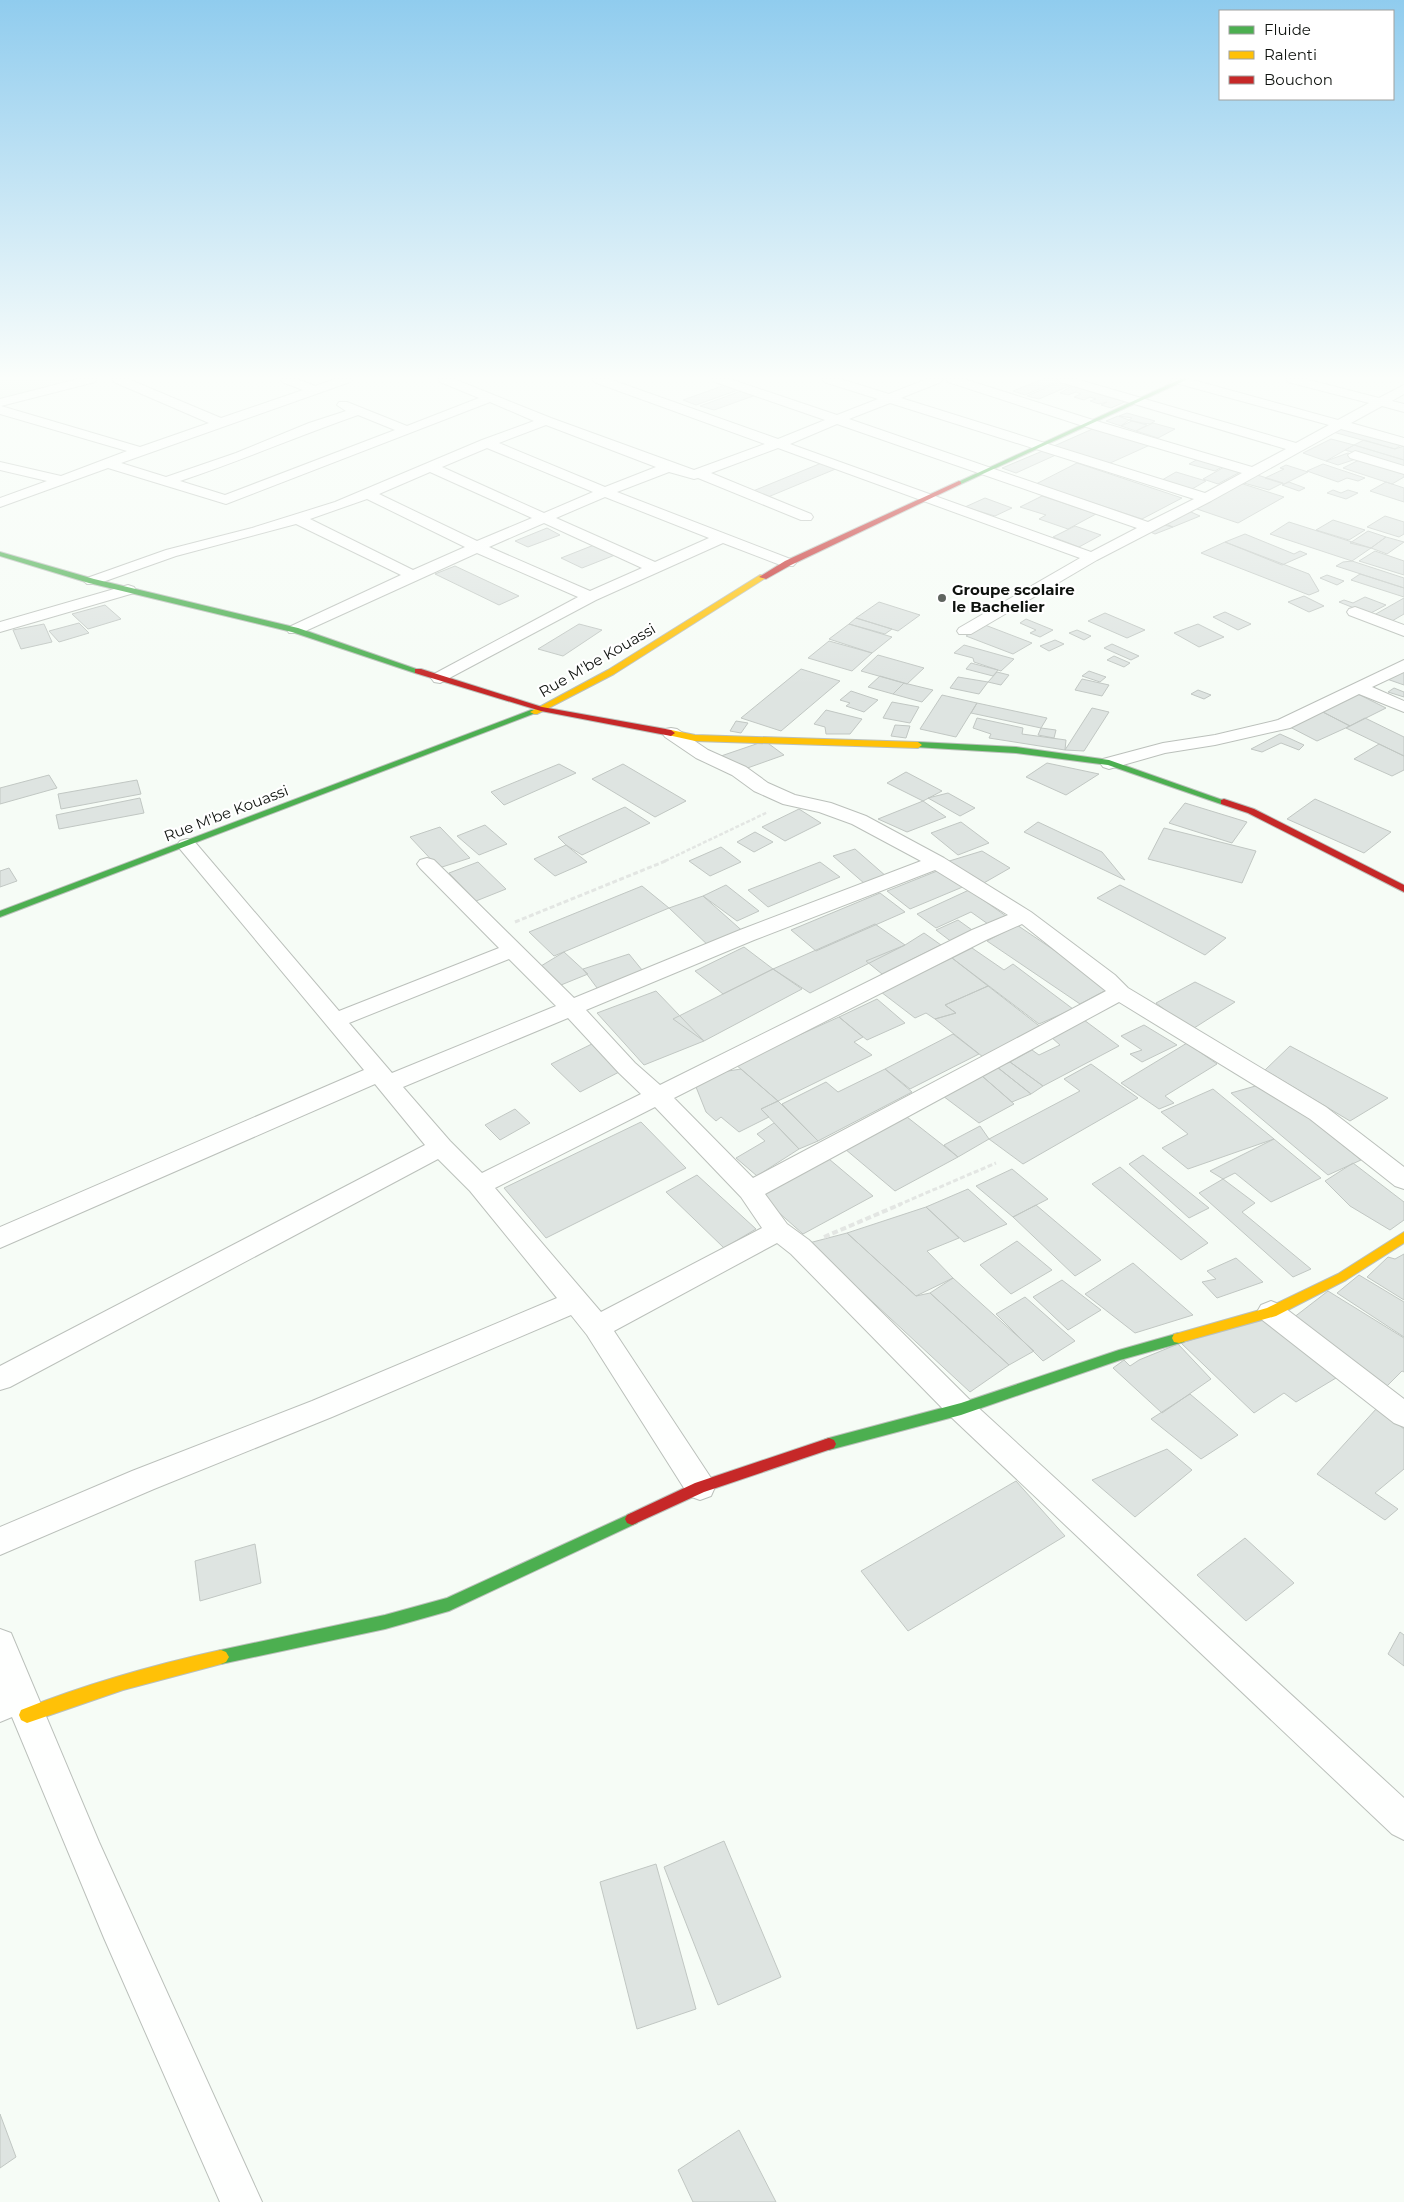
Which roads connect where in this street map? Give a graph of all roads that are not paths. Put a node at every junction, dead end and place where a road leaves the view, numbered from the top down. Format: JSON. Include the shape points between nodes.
{"nodes":[{"id":1,"x":57,"y":482,"type":"edge"},
{"id":2,"x":169,"y":482,"type":"edge"},
{"id":3,"x":273,"y":482,"type":"edge"},
{"id":4,"x":396,"y":482,"type":"edge"},
{"id":5,"x":463,"y":482,"type":"edge"},
{"id":6,"x":580,"y":482,"type":"edge"},
{"id":7,"x":630,"y":482,"type":"edge"},
{"id":8,"x":719,"y":482,"type":"edge"},
{"id":9,"x":885,"y":482,"type":"edge"},
{"id":10,"x":963,"y":482,"type":"edge"},
{"id":11,"x":1017,"y":482,"type":"edge"},
{"id":12,"x":1153,"y":482,"type":"edge"},
{"id":13,"x":1236,"y":482,"type":"edge"},
{"id":14,"x":604,"y":492,"type":"junction"},
{"id":15,"x":367,"y":494,"type":"junction"},
{"id":16,"x":929,"y":498,"type":"junction"},
{"id":17,"x":1206,"y":498,"type":"junction"},
{"id":18,"x":0,"y":503,"type":"edge"},
{"id":19,"x":806,"y":517,"type":"dead end"},
{"id":20,"x":545,"y":518,"type":"junction"},
{"id":21,"x":298,"y":519,"type":"junction"},
{"id":22,"x":1148,"y":527,"type":"junction"},
{"id":23,"x":722,"y":538,"type":"junction"},
{"id":24,"x":477,"y":547,"type":"junction"},
{"id":25,"x":0,"y":554,"type":"edge"},
{"id":26,"x":1092,"y":556,"type":"junction"},
{"id":27,"x":788,"y":563,"type":"junction"},
{"id":28,"x":655,"y":568,"type":"junction"},
{"id":29,"x":412,"y":575,"type":"junction"},
{"id":30,"x":92,"y":581,"type":"junction"},
{"id":31,"x":128,"y":590,"type":"junction"},
{"id":32,"x":590,"y":597,"type":"junction"},
{"id":33,"x":1355,"y":612,"type":"dead end"},
{"id":34,"x":0,"y":627,"type":"edge"},
{"id":35,"x":295,"y":630,"type":"junction"},
{"id":36,"x":965,"y":631,"type":"dead end"},
{"id":37,"x":1404,"y":631,"type":"edge"},
{"id":38,"x":1404,"y":664,"type":"edge"},
{"id":39,"x":440,"y":678,"type":"junction"},
{"id":40,"x":1358,"y":688,"type":"junction"},
{"id":41,"x":1404,"y":707,"type":"edge"},
{"id":42,"x":541,"y":709,"type":"junction"},
{"id":43,"x":671,"y":733,"type":"junction"},
{"id":44,"x":1109,"y":763,"type":"junction"},
{"id":45,"x":186,"y":845,"type":"junction"},
{"id":46,"x":936,"y":862,"type":"junction"},
{"id":47,"x":427,"y":864,"type":"dead end"},
{"id":48,"x":1404,"y":889,"type":"edge"},
{"id":49,"x":0,"y":914,"type":"edge"},
{"id":50,"x":1024,"y":916,"type":"junction"},
{"id":51,"x":512,"y":950,"type":"junction"},
{"id":52,"x":1120,"y":993,"type":"junction"},
{"id":53,"x":571,"y":1008,"type":"junction"},
{"id":54,"x":334,"y":1021,"type":"junction"},
{"id":55,"x":383,"y":1078,"type":"junction"},
{"id":56,"x":657,"y":1095,"type":"junction"},
{"id":57,"x":441,"y":1147,"type":"junction"},
{"id":58,"x":1404,"y":1180,"type":"edge"},
{"id":59,"x":479,"y":1185,"type":"junction"},
{"id":60,"x":750,"y":1191,"type":"junction"},
{"id":61,"x":1404,"y":1236,"type":"edge"},
{"id":62,"x":0,"y":1238,"type":"edge"},
{"id":63,"x":789,"y":1239,"type":"junction"},
{"id":64,"x":577,"y":1301,"type":"junction"},
{"id":65,"x":1271,"y":1312,"type":"junction"},
{"id":66,"x":598,"y":1327,"type":"junction"},
{"id":67,"x":0,"y":1379,"type":"edge"},
{"id":68,"x":962,"y":1409,"type":"junction"},
{"id":69,"x":1404,"y":1416,"type":"edge"},
{"id":70,"x":700,"y":1487,"type":"junction"},
{"id":71,"x":0,"y":1541,"type":"edge"},
{"id":72,"x":0,"y":1644,"type":"edge"},
{"id":73,"x":16,"y":1705,"type":"edge"},
{"id":74,"x":1404,"y":1822,"type":"edge"},
{"id":75,"x":241,"y":2202,"type":"edge"}],
"edges":[{"from":1,"to":18,"type":"street"},
{"from":2,"to":3,"type":"street","via":[[226,500]]},
{"from":4,"to":15,"type":"street"},
{"from":5,"to":20,"type":"street"},
{"from":6,"to":14,"type":"street"},
{"from":7,"to":14,"type":"street"},
{"from":8,"to":19,"type":"street"},
{"from":9,"to":16,"type":"street"},
{"from":10,"to":16,"type":"street","name":"Rue M'be Kouassi"},
{"from":11,"to":22,"type":"street"},
{"from":12,"to":17,"type":"street"},
{"from":13,"to":17,"type":"street"},
{"from":14,"to":20,"type":"street"},
{"from":14,"to":23,"type":"street"},
{"from":15,"to":21,"type":"street"},
{"from":15,"to":24,"type":"street"},
{"from":16,"to":26,"type":"street"},
{"from":16,"to":27,"type":"street","name":"Rue M'be Kouassi"},
{"from":17,"to":22,"type":"street"},
{"from":20,"to":24,"type":"street"},
{"from":20,"to":28,"type":"street"},
{"from":21,"to":29,"type":"street"},
{"from":21,"to":30,"type":"street","via":[[171,553]]},
{"from":22,"to":26,"type":"street"},
{"from":23,"to":27,"type":"street"},
{"from":23,"to":28,"type":"street"},
{"from":24,"to":29,"type":"street"},
{"from":24,"to":32,"type":"street"},
{"from":25,"to":30,"type":"street"},
{"from":26,"to":36,"type":"street"},
{"from":27,"to":42,"type":"street","name":"Rue M'be Kouassi","via":[[610,672]]},
{"from":28,"to":32,"type":"street"},
{"from":29,"to":35,"type":"street"},
{"from":30,"to":31,"type":"street"},
{"from":31,"to":34,"type":"street"},
{"from":31,"to":35,"type":"street"},
{"from":32,"to":39,"type":"street"},
{"from":33,"to":37,"type":"street"},
{"from":35,"to":39,"type":"street"},
{"from":38,"to":40,"type":"street"},
{"from":39,"to":42,"type":"street"},
{"from":40,"to":41,"type":"street"},
{"from":40,"to":44,"type":"street","via":[[1284,724],[1163,748]]},
{"from":42,"to":43,"type":"street"},
{"from":42,"to":45,"type":"street","name":"Rue M'be Kouassi"},
{"from":43,"to":44,"type":"street","via":[[694,738],[943,744]]},
{"from":43,"to":46,"type":"street","via":[[702,754],[739,771],[761,788],[860,820]]},
{"from":44,"to":48,"type":"street","via":[[1251,811]]},
{"from":45,"to":49,"type":"street","name":"Rue M'be Kouassi"},
{"from":45,"to":54,"type":"street"},
{"from":46,"to":50,"type":"street"},
{"from":46,"to":53,"type":"street"},
{"from":47,"to":51,"type":"street"},
{"from":50,"to":52,"type":"street"},
{"from":50,"to":56,"type":"street","via":[[979,935]]},
{"from":51,"to":53,"type":"street"},
{"from":51,"to":54,"type":"street"},
{"from":52,"to":58,"type":"street","via":[[1318,1113]]},
{"from":52,"to":60,"type":"street"},
{"from":53,"to":55,"type":"street"},
{"from":53,"to":56,"type":"street"},
{"from":54,"to":55,"type":"street"},
{"from":55,"to":57,"type":"street"},
{"from":55,"to":62,"type":"street"},
{"from":56,"to":59,"type":"street"},
{"from":56,"to":60,"type":"street"},
{"from":57,"to":59,"type":"street"},
{"from":57,"to":67,"type":"street"},
{"from":59,"to":64,"type":"street"},
{"from":60,"to":63,"type":"street"},
{"from":61,"to":65,"type":"street","via":[[1342,1277]]},
{"from":63,"to":66,"type":"street"},
{"from":63,"to":68,"type":"street"},
{"from":64,"to":66,"type":"street"},
{"from":64,"to":71,"type":"street"},
{"from":65,"to":68,"type":"street","via":[[1119,1355]]},
{"from":65,"to":69,"type":"street"},
{"from":66,"to":70,"type":"street"},
{"from":68,"to":70,"type":"street","via":[[845,1438]]},
{"from":68,"to":74,"type":"street"},
{"from":70,"to":73,"type":"street","via":[[449,1604],[385,1622],[166,1668],[87,1692]]},
{"from":72,"to":73,"type":"street"},
{"from":73,"to":75,"type":"street"}]}
